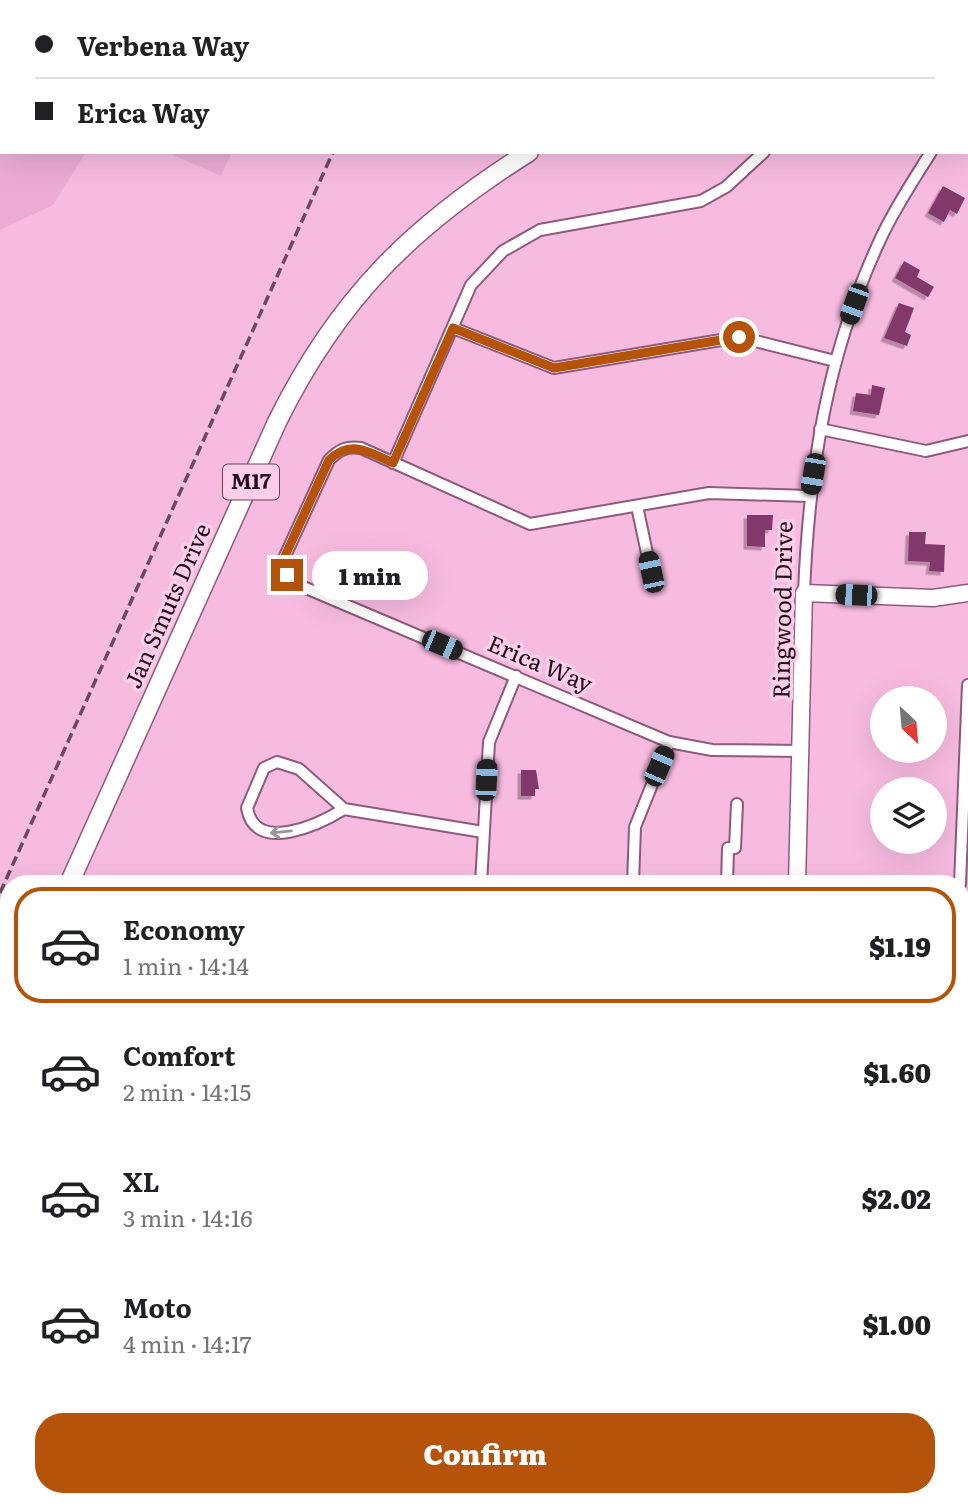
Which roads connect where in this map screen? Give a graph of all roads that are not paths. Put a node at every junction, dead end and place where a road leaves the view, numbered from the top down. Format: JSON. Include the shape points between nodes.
{"nodes":[{"id":1,"x":526,"y":154,"type":"edge"},
{"id":2,"x":762,"y":154,"type":"edge"},
{"id":3,"x":930,"y":154,"type":"edge"},
{"id":4,"x":453,"y":328,"type":"junction"},
{"id":5,"x":835,"y":361,"type":"junction"},
{"id":6,"x":820,"y":429,"type":"junction"},
{"id":7,"x":968,"y":441,"type":"edge"},
{"id":8,"x":393,"y":463,"type":"junction"},
{"id":9,"x":809,"y":496,"type":"junction"},
{"id":10,"x":637,"y":506,"type":"junction"},
{"id":11,"x":651,"y":572,"type":"dead end"},
{"id":12,"x":804,"y":593,"type":"junction"},
{"id":13,"x":968,"y":593,"type":"edge"},
{"id":14,"x":516,"y":676,"type":"junction"},
{"id":15,"x":968,"y":685,"type":"edge"},
{"id":16,"x":669,"y":742,"type":"junction"},
{"id":17,"x":802,"y":751,"type":"junction"},
{"id":18,"x":737,"y":804,"type":"dead end"},
{"id":19,"x":344,"y":809,"type":"junction"},
{"id":20,"x":483,"y":832,"type":"junction"},
{"id":21,"x":73,"y":875,"type":"edge"},
{"id":22,"x":481,"y":875,"type":"edge"},
{"id":23,"x":633,"y":875,"type":"edge"},
{"id":24,"x":727,"y":875,"type":"edge"},
{"id":25,"x":797,"y":875,"type":"edge"},
{"id":26,"x":960,"y":875,"type":"edge"}],
"edges":[{"from":1,"to":21,"type":"main road","name":"Jan Smuts Drive","number":"M17","via":[[411,238],[353,300],[311,359],[278,422]]},
{"from":2,"to":4,"type":"street","via":[[726,187],[701,201],[540,230],[520,239],[485,267],[471,285]]},
{"from":3,"to":5,"type":"street","name":"Ringwood Drive","via":[[880,239]]},
{"from":4,"to":5,"type":"street","via":[[554,368],[739,337]]},
{"from":4,"to":8,"type":"street"},
{"from":5,"to":6,"type":"street","name":"Ringwood Drive"},
{"from":6,"to":7,"type":"street","via":[[926,450]]},
{"from":6,"to":9,"type":"street","name":"Ringwood Drive"},
{"from":8,"to":10,"type":"street","via":[[530,524]]},
{"from":8,"to":14,"type":"street","name":"Erica Way","via":[[361,448],[339,450],[329,460],[285,556],[287,575],[294,583]]},
{"from":9,"to":10,"type":"street","via":[[719,492]]},
{"from":9,"to":12,"type":"street","name":"Ringwood Drive"},
{"from":10,"to":11,"type":"street"},
{"from":12,"to":13,"type":"street","via":[[933,598]]},
{"from":12,"to":17,"type":"street","name":"Ringwood Drive"},
{"from":14,"to":16,"type":"street","name":"Erica Way"},
{"from":14,"to":20,"type":"street","via":[[489,742]]},
{"from":15,"to":26,"type":"street"},
{"from":16,"to":17,"type":"street","name":"Erica Way","via":[[712,750]]},
{"from":16,"to":23,"type":"street","via":[[635,827]]},
{"from":17,"to":25,"type":"street","name":"Ringwood Drive"},
{"from":18,"to":24,"type":"street","via":[[735,848],[728,848]]},
{"from":19,"to":19,"type":"street","one_way":true,"via":[[310,827],[270,833],[253,824],[247,808],[264,768],[277,762],[299,769]]},
{"from":19,"to":20,"type":"street"},
{"from":20,"to":22,"type":"street"}]}
